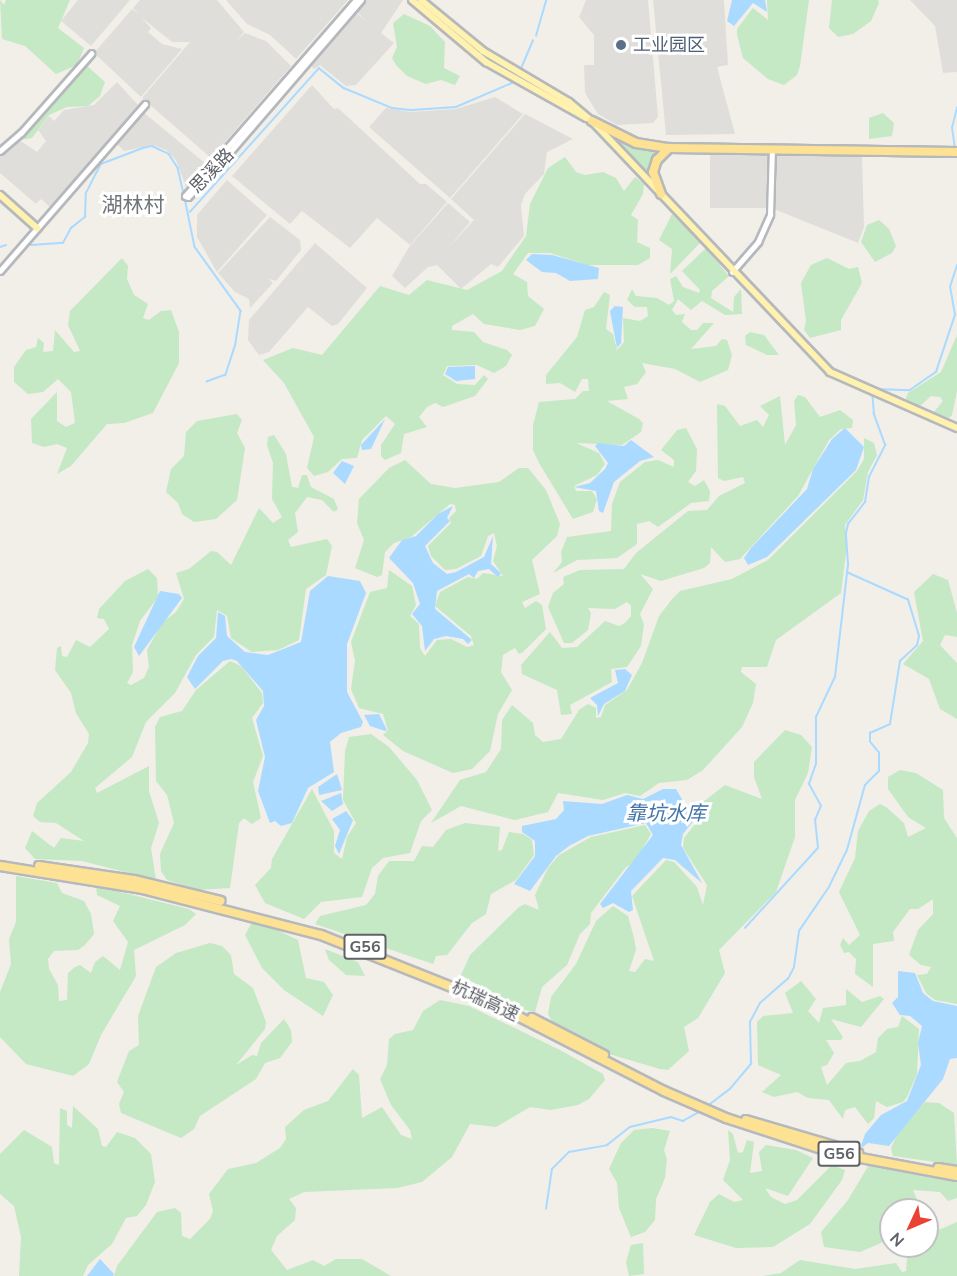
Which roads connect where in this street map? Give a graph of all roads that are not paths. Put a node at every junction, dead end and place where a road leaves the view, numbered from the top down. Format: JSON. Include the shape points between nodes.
{"nodes":[{"id":1,"x":356,"y":0,"type":"edge"},
{"id":2,"x":361,"y":0,"type":"edge"},
{"id":3,"x":412,"y":0,"type":"edge"},
{"id":4,"x":421,"y":0,"type":"edge"},
{"id":5,"x":91,"y":54,"type":"dead end"},
{"id":6,"x":517,"y":77,"type":"junction"},
{"id":7,"x":145,"y":104,"type":"dead end"},
{"id":8,"x":592,"y":121,"type":"junction"},
{"id":9,"x":957,"y":147,"type":"edge"},
{"id":10,"x":669,"y":148,"type":"junction"},
{"id":11,"x":772,"y":148,"type":"junction"},
{"id":12,"x":0,"y":151,"type":"edge"},
{"id":13,"x":957,"y":152,"type":"edge"},
{"id":14,"x":661,"y":194,"type":"junction"},
{"id":15,"x":0,"y":195,"type":"edge"},
{"id":16,"x":36,"y":228,"type":"junction"},
{"id":17,"x":0,"y":271,"type":"edge"},
{"id":18,"x":732,"y":272,"type":"junction"},
{"id":19,"x":957,"y":428,"type":"edge"},
{"id":20,"x":0,"y":861,"type":"edge"},
{"id":21,"x":0,"y":866,"type":"edge"},
{"id":22,"x":705,"y":1107,"type":"junction"},
{"id":23,"x":727,"y":1116,"type":"junction"},
{"id":24,"x":957,"y":1171,"type":"edge"},
{"id":25,"x":957,"y":1176,"type":"edge"}],
"edges":[{"from":1,"to":2,"type":"street","name":"思溪路","via":[[185,196],[218,166]]},
{"from":3,"to":6,"type":"main road","via":[[464,45]]},
{"from":4,"to":6,"type":"main road"},
{"from":5,"to":12,"type":"street"},
{"from":6,"to":8,"type":"main road","via":[[568,102]]},
{"from":7,"to":16,"type":"street"},
{"from":8,"to":9,"type":"highway","via":[[631,137],[669,144]]},
{"from":8,"to":10,"type":"highway","via":[[636,143]]},
{"from":8,"to":14,"type":"main road"},
{"from":10,"to":11,"type":"highway"},
{"from":10,"to":14,"type":"highway","via":[[657,160],[653,172]]},
{"from":11,"to":13,"type":"highway"},
{"from":11,"to":18,"type":"street","via":[[770,215],[758,242]]},
{"from":14,"to":18,"type":"main road"},
{"from":15,"to":16,"type":"main road"},
{"from":16,"to":17,"type":"street"},
{"from":18,"to":19,"type":"main road","via":[[836,376]]},
{"from":20,"to":22,"type":"highway","name":"杭瑞高速","number":"G56","via":[[134,880],[327,933],[449,979]]},
{"from":21,"to":22,"type":"highway","name":"杭瑞高速","number":"G56","via":[[152,891],[321,935],[494,1004]]},
{"from":22,"to":23,"type":"highway","name":"杭瑞高速","number":"G56"},
{"from":23,"to":24,"type":"highway","name":"杭瑞高速","number":"G56","via":[[861,1154]]},
{"from":23,"to":25,"type":"highway","name":"杭瑞高速","number":"G56","via":[[834,1153]]}]}
